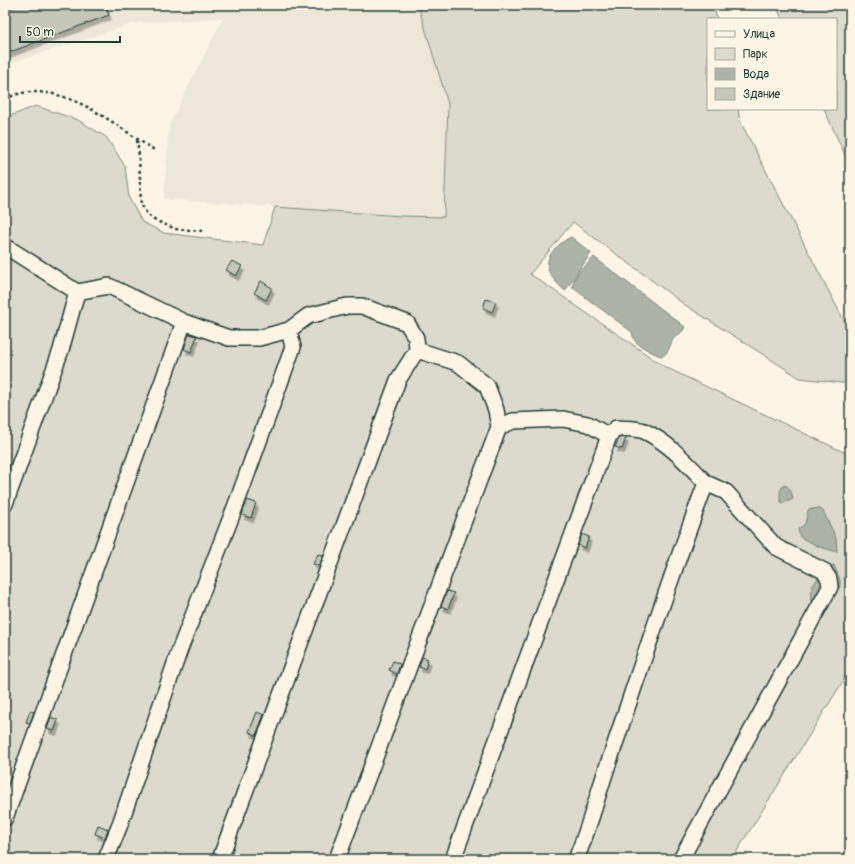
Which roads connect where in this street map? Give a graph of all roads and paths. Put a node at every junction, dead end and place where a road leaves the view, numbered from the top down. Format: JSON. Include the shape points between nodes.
{"nodes":[{"id":1,"x":5,"y":100,"type":"edge"},
{"id":2,"x":137,"y":140,"type":"junction"},
{"id":3,"x":156,"y":151,"type":"dead end"},
{"id":4,"x":205,"y":231,"type":"dead end"},
{"id":5,"x":5,"y":246,"type":"edge"},
{"id":6,"x":77,"y":292,"type":"junction"},
{"id":7,"x":184,"y":322,"type":"junction"},
{"id":8,"x":289,"y":330,"type":"junction"},
{"id":9,"x":417,"y":350,"type":"junction"},
{"id":10,"x":499,"y":427,"type":"junction"},
{"id":11,"x":609,"y":436,"type":"junction"},
{"id":12,"x":706,"y":483,"type":"junction"},
{"id":13,"x":5,"y":504,"type":"edge"},
{"id":14,"x":5,"y":818,"type":"edge"},
{"id":15,"x":106,"y":859,"type":"edge"},
{"id":16,"x":220,"y":859,"type":"edge"},
{"id":17,"x":337,"y":859,"type":"edge"},
{"id":18,"x":453,"y":859,"type":"edge"},
{"id":19,"x":576,"y":859,"type":"edge"},
{"id":20,"x":681,"y":859,"type":"edge"}],
"edges":[{"from":1,"to":2,"type":"path","via":[[22,93],[45,92],[68,98],[87,106]]},
{"from":2,"to":3,"type":"path"},
{"from":2,"to":4,"type":"path","via":[[141,204],[147,214],[154,220],[176,229]]},
{"from":5,"to":6,"type":"lane"},
{"from":6,"to":7,"type":"lane","via":[[109,286]]},
{"from":6,"to":13,"type":"lane","via":[[62,350]]},
{"from":7,"to":8,"type":"lane","via":[[229,338],[259,338]]},
{"from":7,"to":14,"type":"lane"},
{"from":8,"to":9,"type":"lane","via":[[308,316],[347,306],[362,306],[407,323],[416,338]]},
{"from":8,"to":15,"type":"lane","via":[[293,347],[180,649]]},
{"from":9,"to":10,"type":"lane","via":[[458,364],[487,386]]},
{"from":9,"to":16,"type":"lane","via":[[398,380]]},
{"from":10,"to":11,"type":"lane","via":[[513,421],[563,419],[588,424]]},
{"from":10,"to":17,"type":"lane"},
{"from":11,"to":12,"type":"lane","via":[[616,428],[643,431],[665,443]]},
{"from":11,"to":18,"type":"lane"},
{"from":12,"to":19,"type":"lane","via":[[683,542],[587,834]]},
{"from":12,"to":20,"type":"lane","via":[[726,492],[776,547],[824,571],[830,579],[830,588]]}]}
